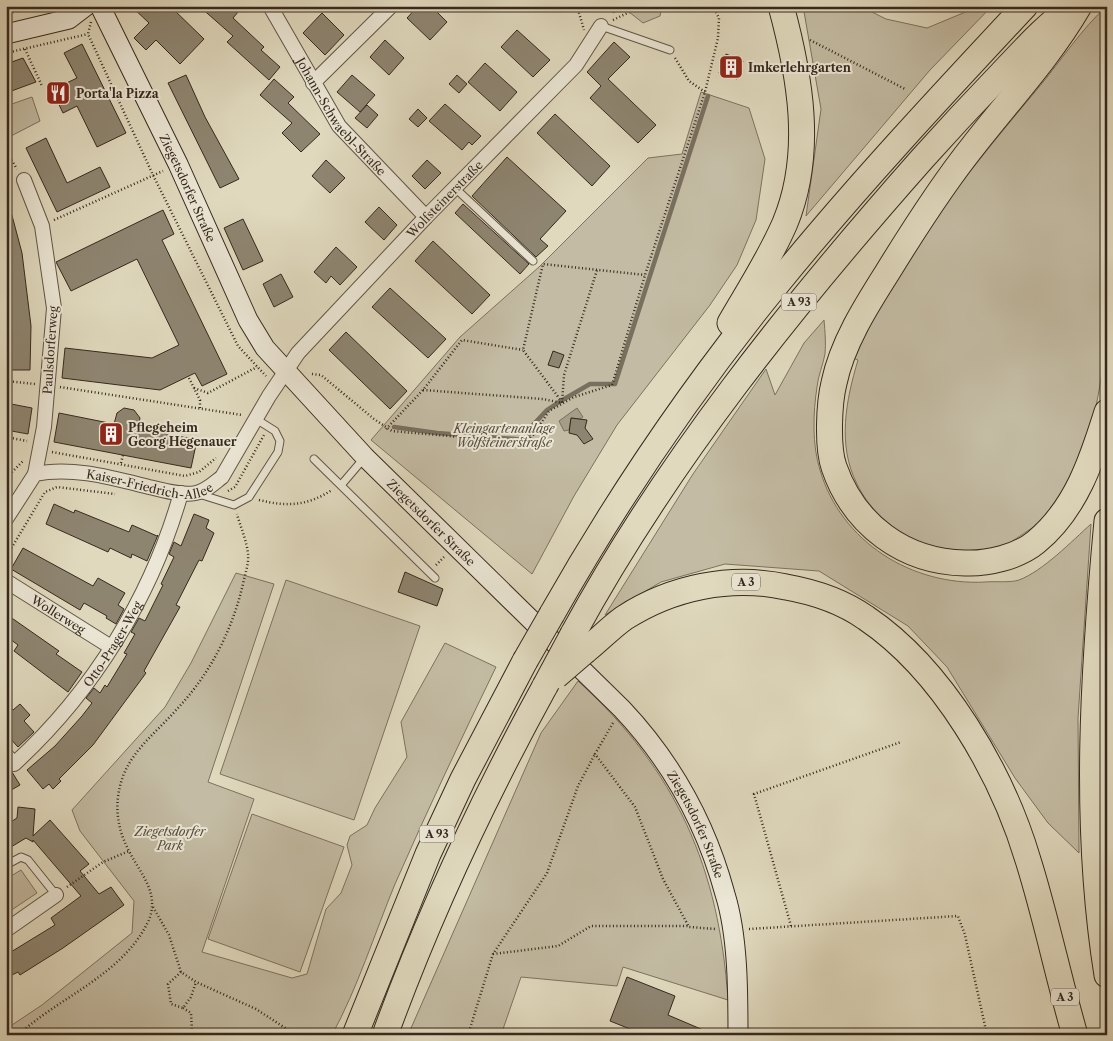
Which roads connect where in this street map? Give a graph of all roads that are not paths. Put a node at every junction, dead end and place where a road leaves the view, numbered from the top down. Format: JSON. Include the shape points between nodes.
{"nodes":[{"id":1,"x":86,"y":6,"type":"edge"},
{"id":2,"x":100,"y":6,"type":"edge"},
{"id":3,"x":270,"y":6,"type":"edge"},
{"id":4,"x":391,"y":6,"type":"edge"},
{"id":5,"x":781,"y":6,"type":"edge"},
{"id":6,"x":1026,"y":6,"type":"edge"},
{"id":7,"x":1072,"y":6,"type":"edge"},
{"id":8,"x":1079,"y":6,"type":"edge"},
{"id":9,"x":601,"y":26,"type":"joint"},
{"id":10,"x":12,"y":33,"type":"edge"},
{"id":11,"x":670,"y":50,"type":"road end"},
{"id":12,"x":313,"y":83,"type":"junction"},
{"id":13,"x":24,"y":180,"type":"road end"},
{"id":14,"x":455,"y":188,"type":"junction"},
{"id":15,"x":426,"y":217,"type":"junction"},
{"id":16,"x":533,"y":261,"type":"dead end"},
{"id":17,"x":286,"y":372,"type":"junction"},
{"id":18,"x":708,"y":376,"type":"junction"},
{"id":19,"x":1107,"y":412,"type":"edge"},
{"id":20,"x":256,"y":419,"type":"junction"},
{"id":21,"x":365,"y":457,"type":"junction"},
{"id":22,"x":314,"y":459,"type":"dead end"},
{"id":23,"x":35,"y":474,"type":"junction"},
{"id":24,"x":342,"y":484,"type":"junction"},
{"id":25,"x":181,"y":493,"type":"junction"},
{"id":26,"x":196,"y":493,"type":"junction"},
{"id":27,"x":8,"y":512,"type":"edge"},
{"id":28,"x":1107,"y":521,"type":"edge"},
{"id":29,"x":435,"y":578,"type":"dead end"},
{"id":30,"x":6,"y":581,"type":"edge"},
{"id":31,"x":579,"y":643,"type":"junction"},
{"id":32,"x":111,"y":647,"type":"junction"},
{"id":33,"x":545,"y":686,"type":"joint"},
{"id":34,"x":9,"y":763,"type":"edge"},
{"id":35,"x":6,"y":865,"type":"edge"},
{"id":36,"x":56,"y":895,"type":"joint"},
{"id":37,"x":6,"y":929,"type":"edge"},
{"id":38,"x":1107,"y":975,"type":"edge"},
{"id":39,"x":356,"y":1028,"type":"edge"},
{"id":40,"x":385,"y":1035,"type":"edge"},
{"id":41,"x":738,"y":1035,"type":"edge"},
{"id":42,"x":1075,"y":1035,"type":"edge"}],
"edges":[{"from":1,"to":10,"type":"street","via":[[69,19]]},
{"from":2,"to":17,"type":"street","name":"Ziegetsdorfer Straße","via":[[178,164],[248,320],[265,348]]},
{"from":3,"to":12,"type":"street","name":"Johann-Schwaebl-Straße"},
{"from":4,"to":12,"type":"street"},
{"from":5,"to":18,"type":"highway","number":"A 93","via":[[791,44],[801,110],[800,165],[786,221],[723,336]]},
{"from":6,"to":18,"type":"highway","number":"A 93","via":[[853,193],[776,285]]},
{"from":7,"to":31,"type":"highway","number":"A 93","via":[[1048,23],[953,124],[806,293],[737,382],[631,535]]},
{"from":8,"to":19,"type":"highway","via":[[1061,37],[968,153],[918,223],[872,296],[834,383],[830,427],[833,465],[846,494],[872,528],[899,548],[922,558],[978,564],[1013,555],[1034,544],[1053,526],[1084,478]]},
{"from":9,"to":11,"type":"lane"},
{"from":9,"to":14,"type":"street","name":"Wolfsteinerstraße","via":[[576,65]]},
{"from":12,"to":15,"type":"street","name":"Johann-Schwaebl-Straße","via":[[339,126]]},
{"from":13,"to":23,"type":"street","name":"Paulsdorferweg","via":[[42,226],[54,308],[41,448]]},
{"from":14,"to":15,"type":"street","name":"Wolfsteinerstraße"},
{"from":14,"to":16,"type":"lane"},
{"from":15,"to":17,"type":"street","name":"Wolfsteinerstraße","via":[[304,347]]},
{"from":17,"to":20,"type":"street","name":"Kaiser-Friedrich-Allee"},
{"from":17,"to":21,"type":"street","name":"Ziegetsdorfer Straße"},
{"from":18,"to":39,"type":"highway","number":"A 93","bridge":true,"via":[[617,505],[525,661],[428,854]]},
{"from":20,"to":26,"type":"street","name":"Kaiser-Friedrich-Allee","via":[[222,477]]},
{"from":20,"to":26,"type":"lane","via":[[275,431],[280,441],[278,452],[249,497],[234,505]]},
{"from":21,"to":24,"type":"lane"},
{"from":21,"to":41,"type":"street","name":"Ziegetsdorfer Straße","via":[[622,709],[660,754],[694,811],[726,895],[732,931]]},
{"from":22,"to":24,"type":"lane"},
{"from":23,"to":25,"type":"street","name":"Kaiser-Friedrich-Allee","via":[[54,470]]},
{"from":23,"to":27,"type":"street"},
{"from":24,"to":29,"type":"lane"},
{"from":25,"to":26,"type":"street","name":"Kaiser-Friedrich-Allee"},
{"from":25,"to":32,"type":"street","name":"Otto-Prager-Weg","via":[[165,545]]},
{"from":28,"to":38,"type":"highway","via":[[1096,646],[1093,788],[1098,895]]},
{"from":30,"to":32,"type":"street","name":"Wollerweg"},
{"from":31,"to":33,"type":"highway","number":"A 3","bridge":true},
{"from":31,"to":42,"type":"highway","number":"A 3","via":[[668,596],[702,586],[738,582],[809,591],[866,617],[884,631],[908,652],[945,697],[991,769],[1028,858]]},
{"from":32,"to":34,"type":"street","name":"Otto-Prager-Weg","via":[[46,735]]},
{"from":33,"to":40,"type":"highway","number":"A 93","via":[[455,861]]},
{"from":35,"to":36,"type":"lane","via":[[21,857],[28,860]]},
{"from":36,"to":37,"type":"street"}]}
